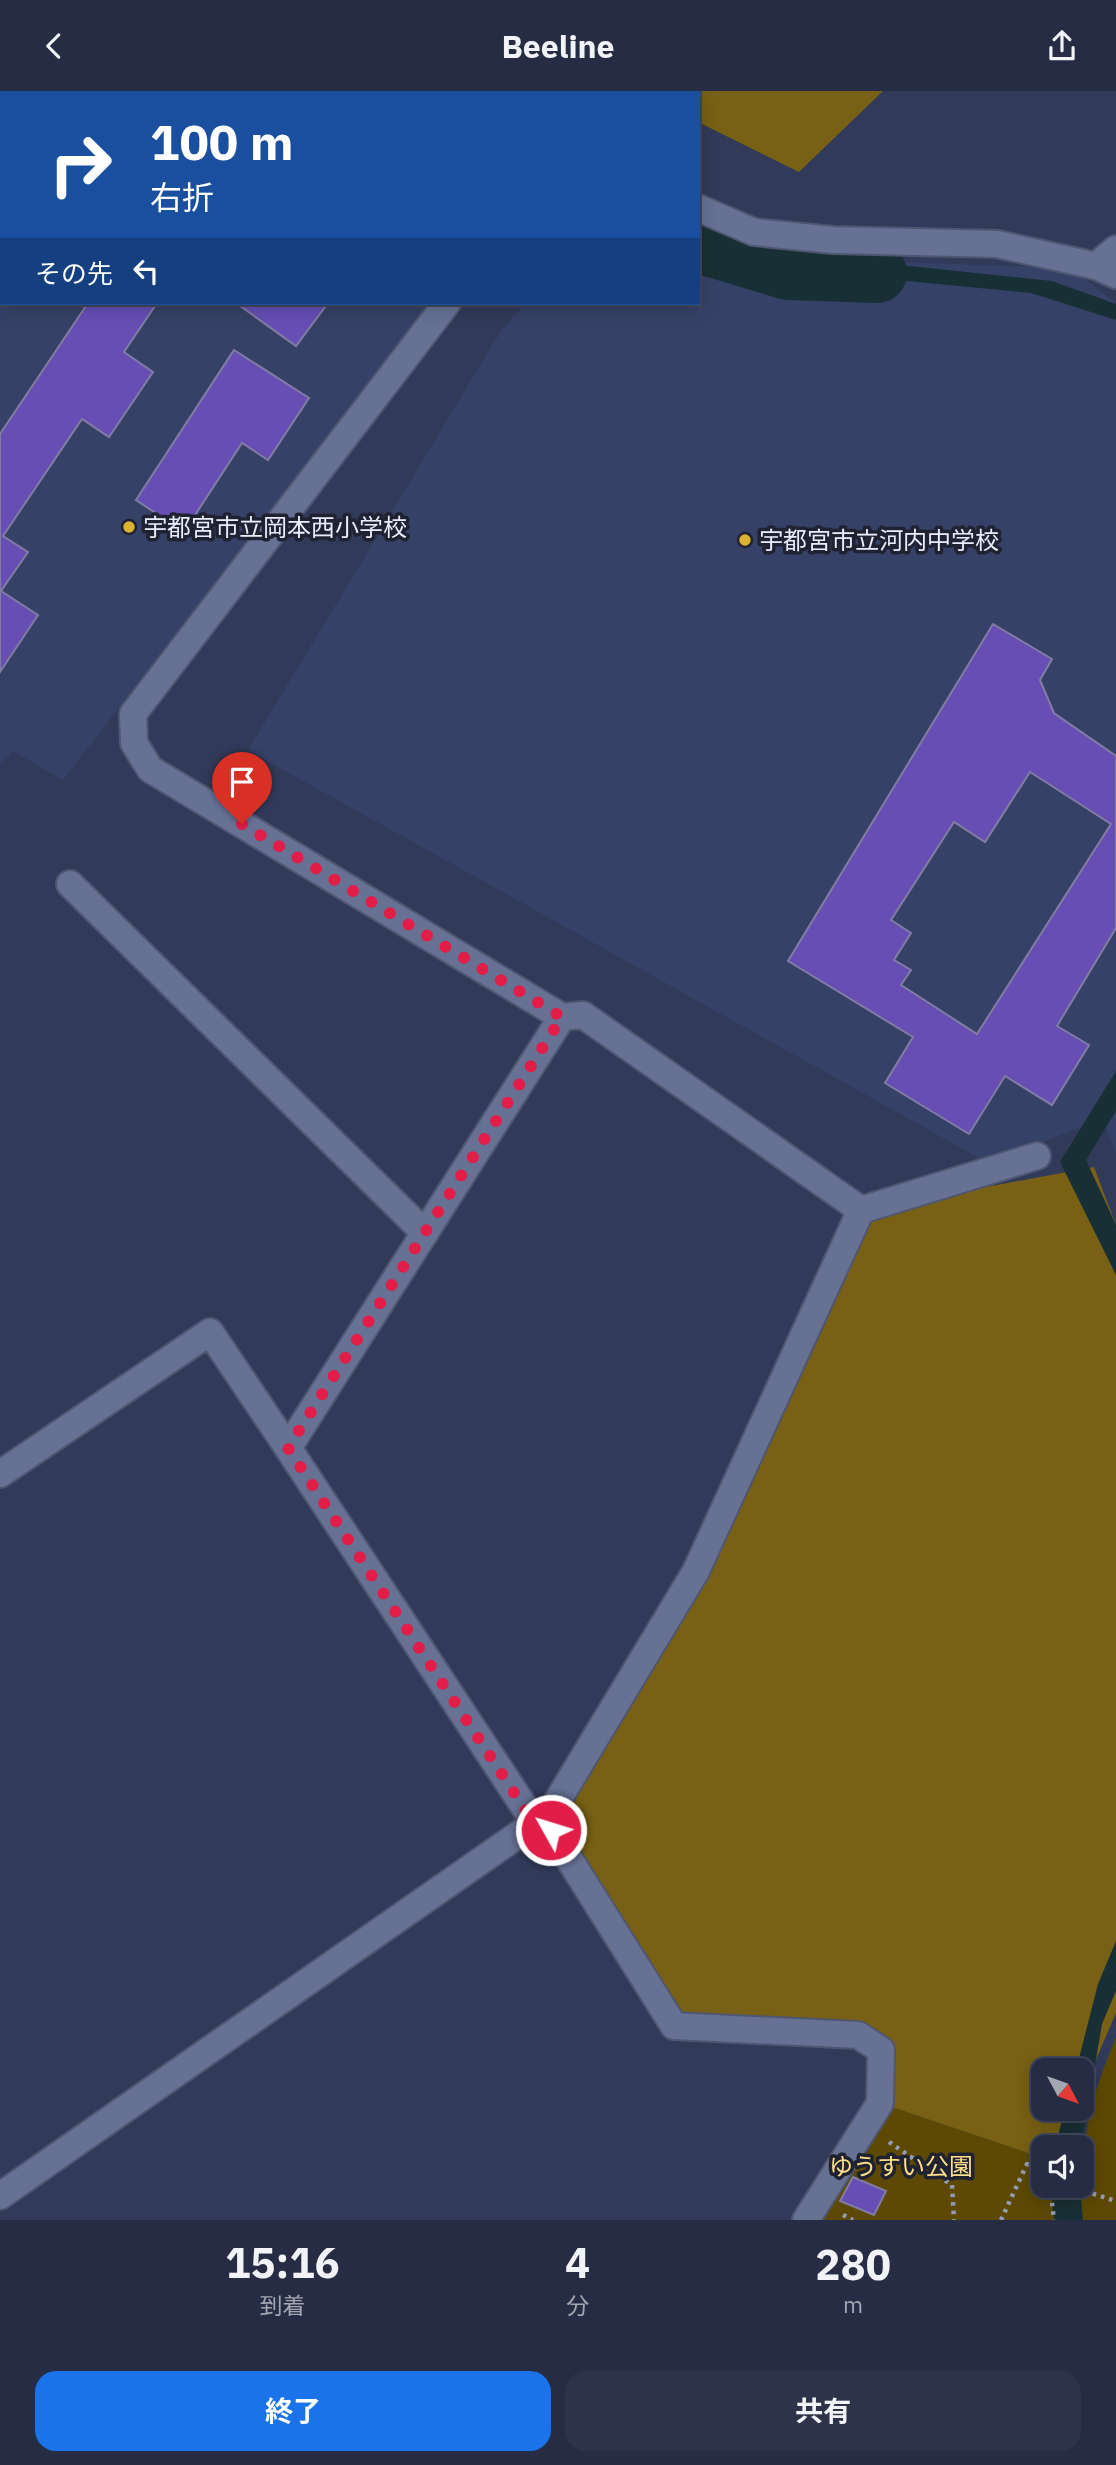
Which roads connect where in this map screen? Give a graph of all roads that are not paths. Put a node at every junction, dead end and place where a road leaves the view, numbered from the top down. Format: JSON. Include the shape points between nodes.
{"nodes":[{"id":1,"x":700,"y":209,"type":"edge"},
{"id":2,"x":1109,"y":263,"type":"edge"},
{"id":3,"x":445,"y":305,"type":"edge"},
{"id":4,"x":71,"y":884,"type":"dead end"},
{"id":5,"x":562,"y":1017,"type":"junction"},
{"id":6,"x":1037,"y":1156,"type":"dead end"},
{"id":7,"x":862,"y":1210,"type":"junction"},
{"id":8,"x":425,"y":1233,"type":"junction"},
{"id":9,"x":288,"y":1448,"type":"junction"},
{"id":10,"x":0,"y":1475,"type":"edge"},
{"id":11,"x":534,"y":1823,"type":"junction"},
{"id":12,"x":0,"y":2196,"type":"edge"},
{"id":13,"x":806,"y":2220,"type":"edge"}],
"edges":[{"from":1,"to":2,"type":"street","via":[[754,232],[832,240],[997,244]]},
{"from":3,"to":5,"type":"street","via":[[133,714],[134,743],[150,769]]},
{"from":4,"to":8,"type":"street"},
{"from":5,"to":7,"type":"street","via":[[583,1016]]},
{"from":5,"to":8,"type":"street"},
{"from":6,"to":7,"type":"street"},
{"from":7,"to":11,"type":"street","via":[[696,1571],[552,1809]]},
{"from":8,"to":9,"type":"street"},
{"from":9,"to":10,"type":"street","via":[[210,1332]]},
{"from":9,"to":11,"type":"street"},
{"from":11,"to":12,"type":"street"},
{"from":11,"to":13,"type":"street","via":[[551,1830],[674,2027],[858,2035],[881,2050],[880,2103]]}]}
